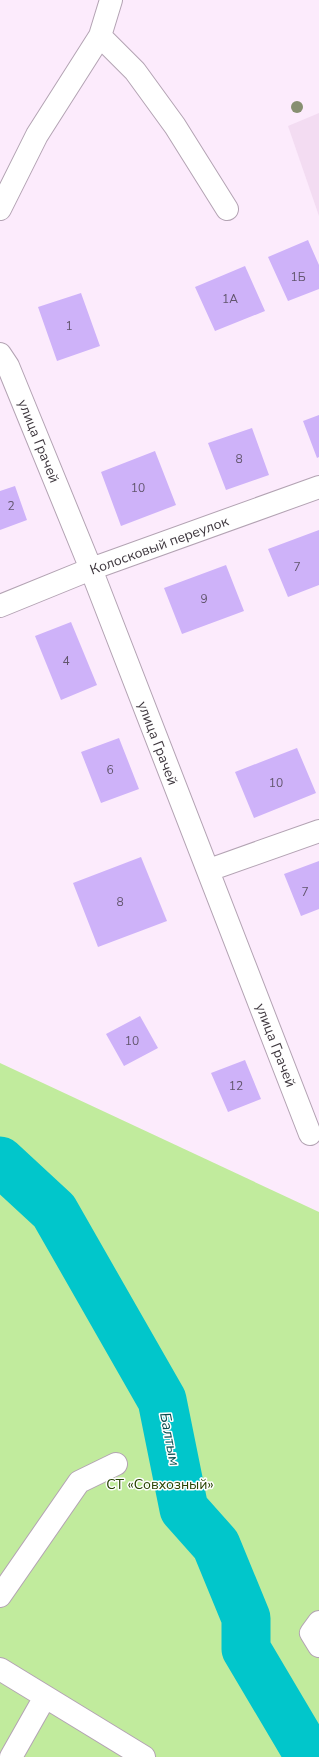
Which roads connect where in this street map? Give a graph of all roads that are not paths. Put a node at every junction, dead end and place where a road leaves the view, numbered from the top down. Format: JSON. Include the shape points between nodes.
{"nodes":[{"id":1,"x":111,"y":0,"type":"edge"},
{"id":2,"x":100,"y":36,"type":"junction"},
{"id":3,"x":0,"y":209,"type":"edge"},
{"id":4,"x":227,"y":209,"type":"dead end"},
{"id":5,"x":0,"y":354,"type":"edge"},
{"id":6,"x":319,"y":487,"type":"edge"},
{"id":7,"x":91,"y":570,"type":"junction"},
{"id":8,"x":0,"y":606,"type":"edge"},
{"id":9,"x":319,"y":831,"type":"edge"},
{"id":10,"x":209,"y":870,"type":"junction"},
{"id":11,"x":310,"y":1134,"type":"dead end"},
{"id":12,"x":116,"y":1464,"type":"dead end"},
{"id":13,"x":0,"y":1596,"type":"edge"},
{"id":14,"x":319,"y":1622,"type":"edge"},
{"id":15,"x":319,"y":1646,"type":"edge"},
{"id":16,"x":0,"y":1669,"type":"edge"},
{"id":17,"x":45,"y":1697,"type":"junction"},
{"id":18,"x":10,"y":1757,"type":"edge"},
{"id":19,"x":144,"y":1757,"type":"edge"}],
"edges":[{"from":1,"to":2,"type":"street"},
{"from":2,"to":3,"type":"street","via":[[37,135]]},
{"from":2,"to":4,"type":"street","via":[[135,71],[175,126]]},
{"from":5,"to":7,"type":"street","name":"улица Грачей","via":[[8,366]]},
{"from":6,"to":7,"type":"street","name":"Колосковый переулок"},
{"from":7,"to":8,"type":"street","name":"Колосковый переулок"},
{"from":7,"to":10,"type":"street","name":"улица Грачей","via":[[184,812]]},
{"from":9,"to":10,"type":"street"},
{"from":10,"to":11,"type":"street","name":"улица Грачей"},
{"from":12,"to":13,"type":"street","via":[[79,1482]]},
{"from":14,"to":15,"type":"street","via":[[311,1633]]},
{"from":16,"to":17,"type":"street"},
{"from":17,"to":18,"type":"street"},
{"from":17,"to":19,"type":"street"}]}
